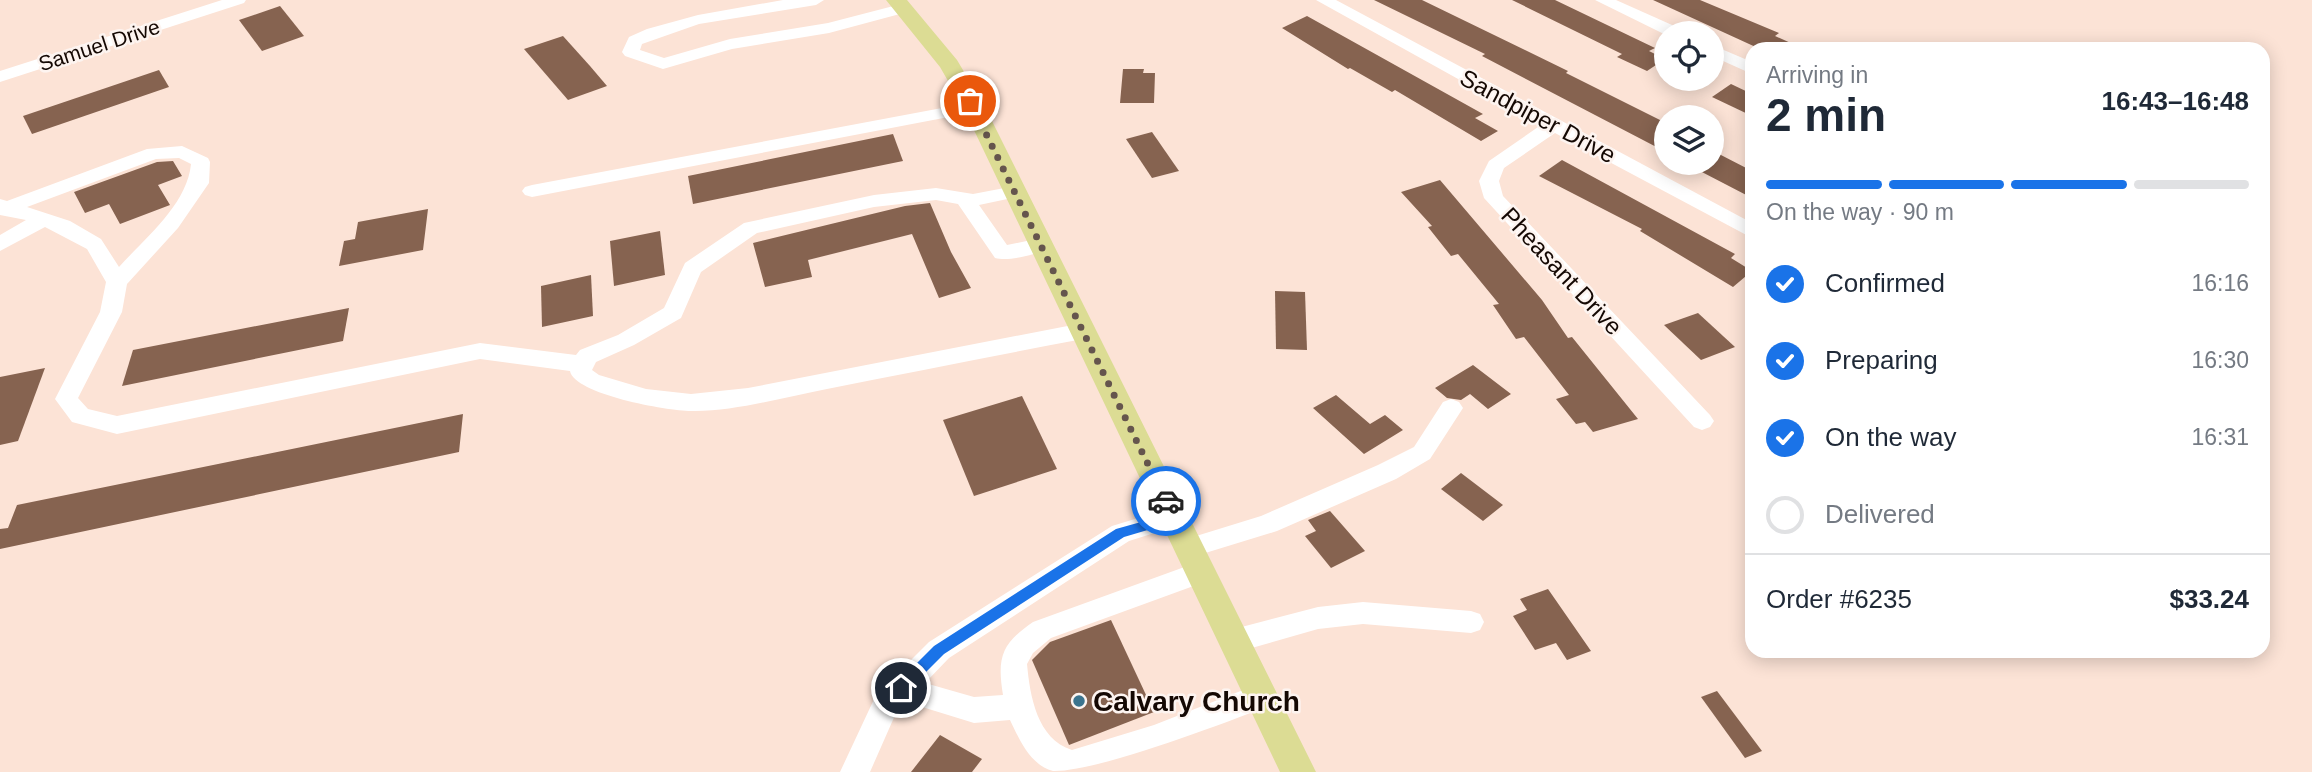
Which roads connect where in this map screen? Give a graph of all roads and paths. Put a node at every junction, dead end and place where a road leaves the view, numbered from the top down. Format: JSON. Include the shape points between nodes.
{"nodes":[{"id":1,"x":238,"y":0,"type":"edge"},
{"id":2,"x":817,"y":0,"type":"edge"},
{"id":3,"x":1324,"y":0,"type":"edge"},
{"id":4,"x":1603,"y":0,"type":"edge"},
{"id":5,"x":900,"y":4,"type":"edge"},
{"id":6,"x":1654,"y":23,"type":"edge"},
{"id":7,"x":635,"y":41,"type":"joint"},
{"id":8,"x":1724,"y":56,"type":"edge"},
{"id":9,"x":1745,"y":66,"type":"edge"},
{"id":10,"x":0,"y":78,"type":"edge"},
{"id":11,"x":974,"y":107,"type":"junction"},
{"id":12,"x":1554,"y":125,"type":"junction"},
{"id":13,"x":531,"y":191,"type":"dead end"},
{"id":14,"x":1015,"y":192,"type":"junction"},
{"id":15,"x":964,"y":198,"type":"junction"},
{"id":16,"x":3,"y":208,"type":"edge"},
{"id":17,"x":43,"y":219,"type":"junction"},
{"id":18,"x":1745,"y":228,"type":"edge"},
{"id":19,"x":0,"y":244,"type":"edge"},
{"id":20,"x":1041,"y":245,"type":"junction"},
{"id":21,"x":117,"y":282,"type":"junction"},
{"id":22,"x":1083,"y":331,"type":"junction"},
{"id":23,"x":581,"y":364,"type":"junction"},
{"id":24,"x":1451,"y":408,"type":"dead end"},
{"id":25,"x":1702,"y":421,"type":"dead end"},
{"id":26,"x":1174,"y":517,"type":"junction"},
{"id":27,"x":1195,"y":560,"type":"junction"},
{"id":28,"x":1471,"y":622,"type":"dead end"},
{"id":29,"x":1234,"y":641,"type":"junction"},
{"id":30,"x":901,"y":688,"type":"junction"},
{"id":31,"x":1261,"y":696,"type":"junction"},
{"id":32,"x":1019,"y":706,"type":"junction"},
{"id":33,"x":855,"y":772,"type":"edge"},
{"id":34,"x":1298,"y":772,"type":"edge"}],
"edges":[{"from":1,"to":10,"type":"street","name":"Samuel Drive"},
{"from":2,"to":7,"type":"lane","via":[[674,25]]},
{"from":3,"to":12,"type":"street","name":"Sandpiper Drive"},
{"from":4,"to":6,"type":"street"},
{"from":5,"to":7,"type":"street","via":[[829,28],[730,44],[663,64],[631,52]]},
{"from":5,"to":11,"type":"main road","via":[[949,65]]},
{"from":8,"to":9,"type":"street"},
{"from":11,"to":13,"type":"street"},
{"from":11,"to":14,"type":"main road"},
{"from":12,"to":18,"type":"street","name":"Sandpiper Drive"},
{"from":12,"to":25,"type":"street","name":"Pheasant Drive","via":[[1496,165],[1489,181],[1494,198]]},
{"from":14,"to":15,"type":"street"},
{"from":14,"to":20,"type":"main road"},
{"from":15,"to":20,"type":"street","via":[[1002,253]]},
{"from":15,"to":23,"type":"street","via":[[936,194],[874,201],[751,228],[692,268],[673,313],[588,356]]},
{"from":16,"to":17,"type":"street"},
{"from":16,"to":21,"type":"street","via":[[153,153],[182,152],[201,162],[199,183],[178,213]]},
{"from":17,"to":19,"type":"street"},
{"from":17,"to":21,"type":"street","via":[[94,244]]},
{"from":20,"to":22,"type":"main road"},
{"from":21,"to":23,"type":"street","via":[[111,312],[66,399],[80,415],[117,425],[480,351]]},
{"from":22,"to":23,"type":"street","via":[[691,403],[646,397],[591,381],[581,374]]},
{"from":22,"to":26,"type":"main road"},
{"from":24,"to":27,"type":"street","via":[[1422,453]]},
{"from":26,"to":27,"type":"main road"},
{"from":26,"to":30,"type":"street","via":[[1121,533],[939,650]]},
{"from":27,"to":29,"type":"main road"},
{"from":27,"to":32,"type":"street","via":[[1042,630],[1024,643],[1014,660]]},
{"from":28,"to":29,"type":"street","via":[[1363,613],[1318,618]]},
{"from":29,"to":31,"type":"main road"},
{"from":30,"to":32,"type":"street","via":[[974,710]]},
{"from":30,"to":33,"type":"street","via":[[886,704]]},
{"from":31,"to":32,"type":"street","via":[[1155,738],[1072,764],[1044,751]]},
{"from":31,"to":34,"type":"main road"}]}
